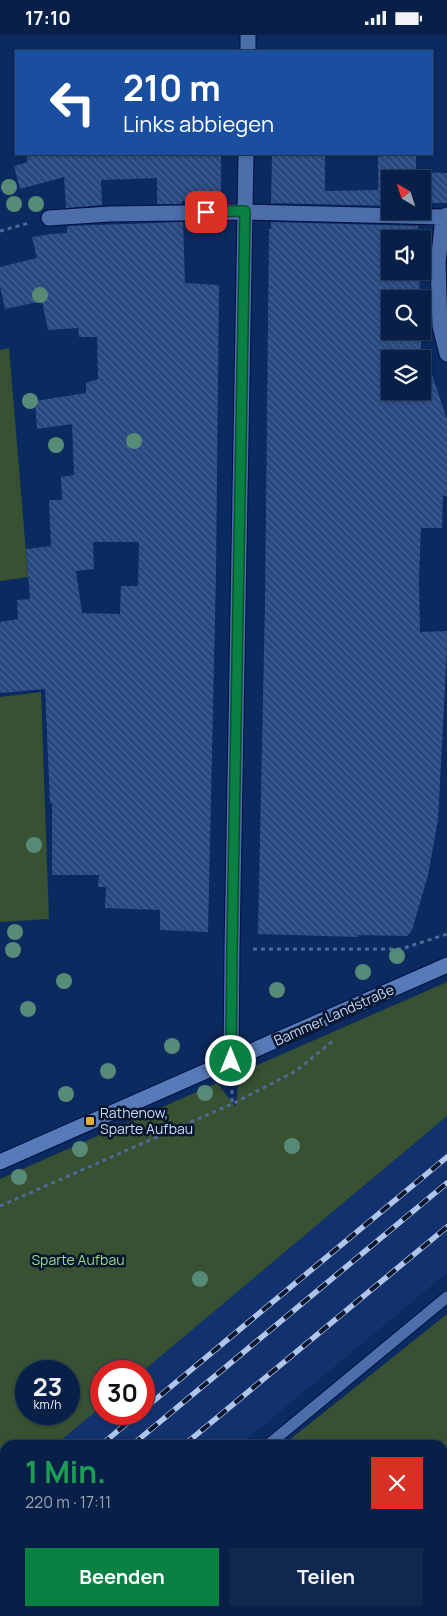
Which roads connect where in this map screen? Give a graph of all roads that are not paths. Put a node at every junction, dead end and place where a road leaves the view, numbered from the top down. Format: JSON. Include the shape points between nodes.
{"nodes":[{"id":1,"x":248,"y":35,"type":"edge"},
{"id":2,"x":248,"y":50,"type":"edge"},
{"id":3,"x":246,"y":155,"type":"edge"},
{"id":4,"x":245,"y":211,"type":"junction"},
{"id":5,"x":445,"y":216,"type":"edge"},
{"id":6,"x":49,"y":218,"type":"road end"},
{"id":7,"x":447,"y":353,"type":"edge"},
{"id":8,"x":447,"y":965,"type":"edge"},
{"id":9,"x":231,"y":1061,"type":"junction"},
{"id":10,"x":0,"y":1162,"type":"edge"},
{"id":11,"x":447,"y":1297,"type":"edge"},
{"id":12,"x":274,"y":1440,"type":"edge"}],
"edges":[{"from":1,"to":2,"type":"street"},
{"from":3,"to":4,"type":"street"},
{"from":4,"to":5,"type":"street"},
{"from":4,"to":6,"type":"street"},
{"from":4,"to":9,"type":"street"},
{"from":5,"to":7,"type":"street","via":[[438,272],[440,326]]},
{"from":8,"to":9,"type":"main road","name":"Bammer Landstraße"},
{"from":9,"to":10,"type":"main road","name":"Bammer Landstraße"},
{"from":11,"to":12,"type":"lane"}]}
